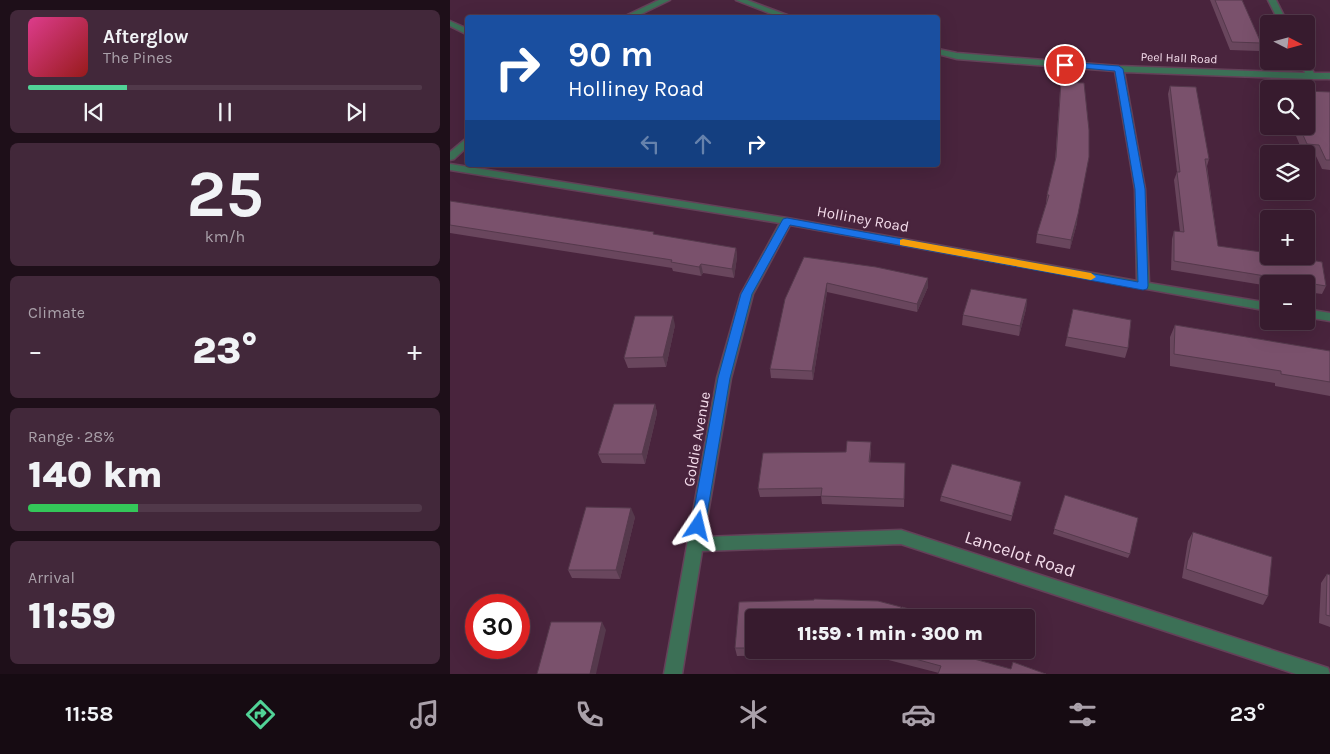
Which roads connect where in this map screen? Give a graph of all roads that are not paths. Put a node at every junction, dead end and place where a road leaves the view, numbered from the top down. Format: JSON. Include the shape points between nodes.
{"nodes":[{"id":1,"x":666,"y":0,"type":"edge"},
{"id":2,"x":740,"y":0,"type":"edge"},
{"id":3,"x":1272,"y":0,"type":"edge"},
{"id":4,"x":632,"y":15,"type":"edge"},
{"id":5,"x":782,"y":15,"type":"edge"},
{"id":6,"x":1280,"y":15,"type":"edge"},
{"id":7,"x":450,"y":23,"type":"edge"},
{"id":8,"x":465,"y":31,"type":"edge"},
{"id":9,"x":940,"y":52,"type":"edge"},
{"id":10,"x":1119,"y":69,"type":"junction"},
{"id":11,"x":1308,"y":70,"type":"edge"},
{"id":12,"x":1311,"y":76,"type":"junction"},
{"id":13,"x":1330,"y":76,"type":"edge"},
{"id":14,"x":465,"y":143,"type":"edge"},
{"id":15,"x":450,"y":157,"type":"edge"},
{"id":16,"x":450,"y":167,"type":"edge"},
{"id":17,"x":787,"y":221,"type":"junction"},
{"id":18,"x":1143,"y":286,"type":"junction"},
{"id":19,"x":1260,"y":306,"type":"edge"},
{"id":20,"x":1315,"y":314,"type":"edge"},
{"id":21,"x":1330,"y":317,"type":"edge"},
{"id":22,"x":694,"y":544,"type":"junction"},
{"id":23,"x":673,"y":674,"type":"edge"},
{"id":24,"x":1322,"y":674,"type":"edge"}],
"edges":[{"from":1,"to":4,"type":"street"},
{"from":2,"to":5,"type":"street"},
{"from":3,"to":6,"type":"street"},
{"from":7,"to":8,"type":"street"},
{"from":9,"to":10,"type":"street","name":"Peel Hall Road"},
{"from":10,"to":12,"type":"street","name":"Peel Hall Road"},
{"from":10,"to":18,"type":"street","via":[[1140,189]]},
{"from":11,"to":12,"type":"street"},
{"from":12,"to":13,"type":"street","name":"Peel Hall Road"},
{"from":14,"to":15,"type":"street"},
{"from":16,"to":17,"type":"street","name":"Holliney Road"},
{"from":17,"to":18,"type":"street","name":"Holliney Road"},
{"from":17,"to":22,"type":"street","name":"Goldie Avenue","via":[[747,294],[724,378]]},
{"from":18,"to":19,"type":"street","name":"Holliney Road"},
{"from":20,"to":21,"type":"street"},
{"from":22,"to":23,"type":"street","name":"Goldie Avenue"},
{"from":22,"to":24,"type":"street","name":"Lancelot Road","via":[[901,537]]}]}
